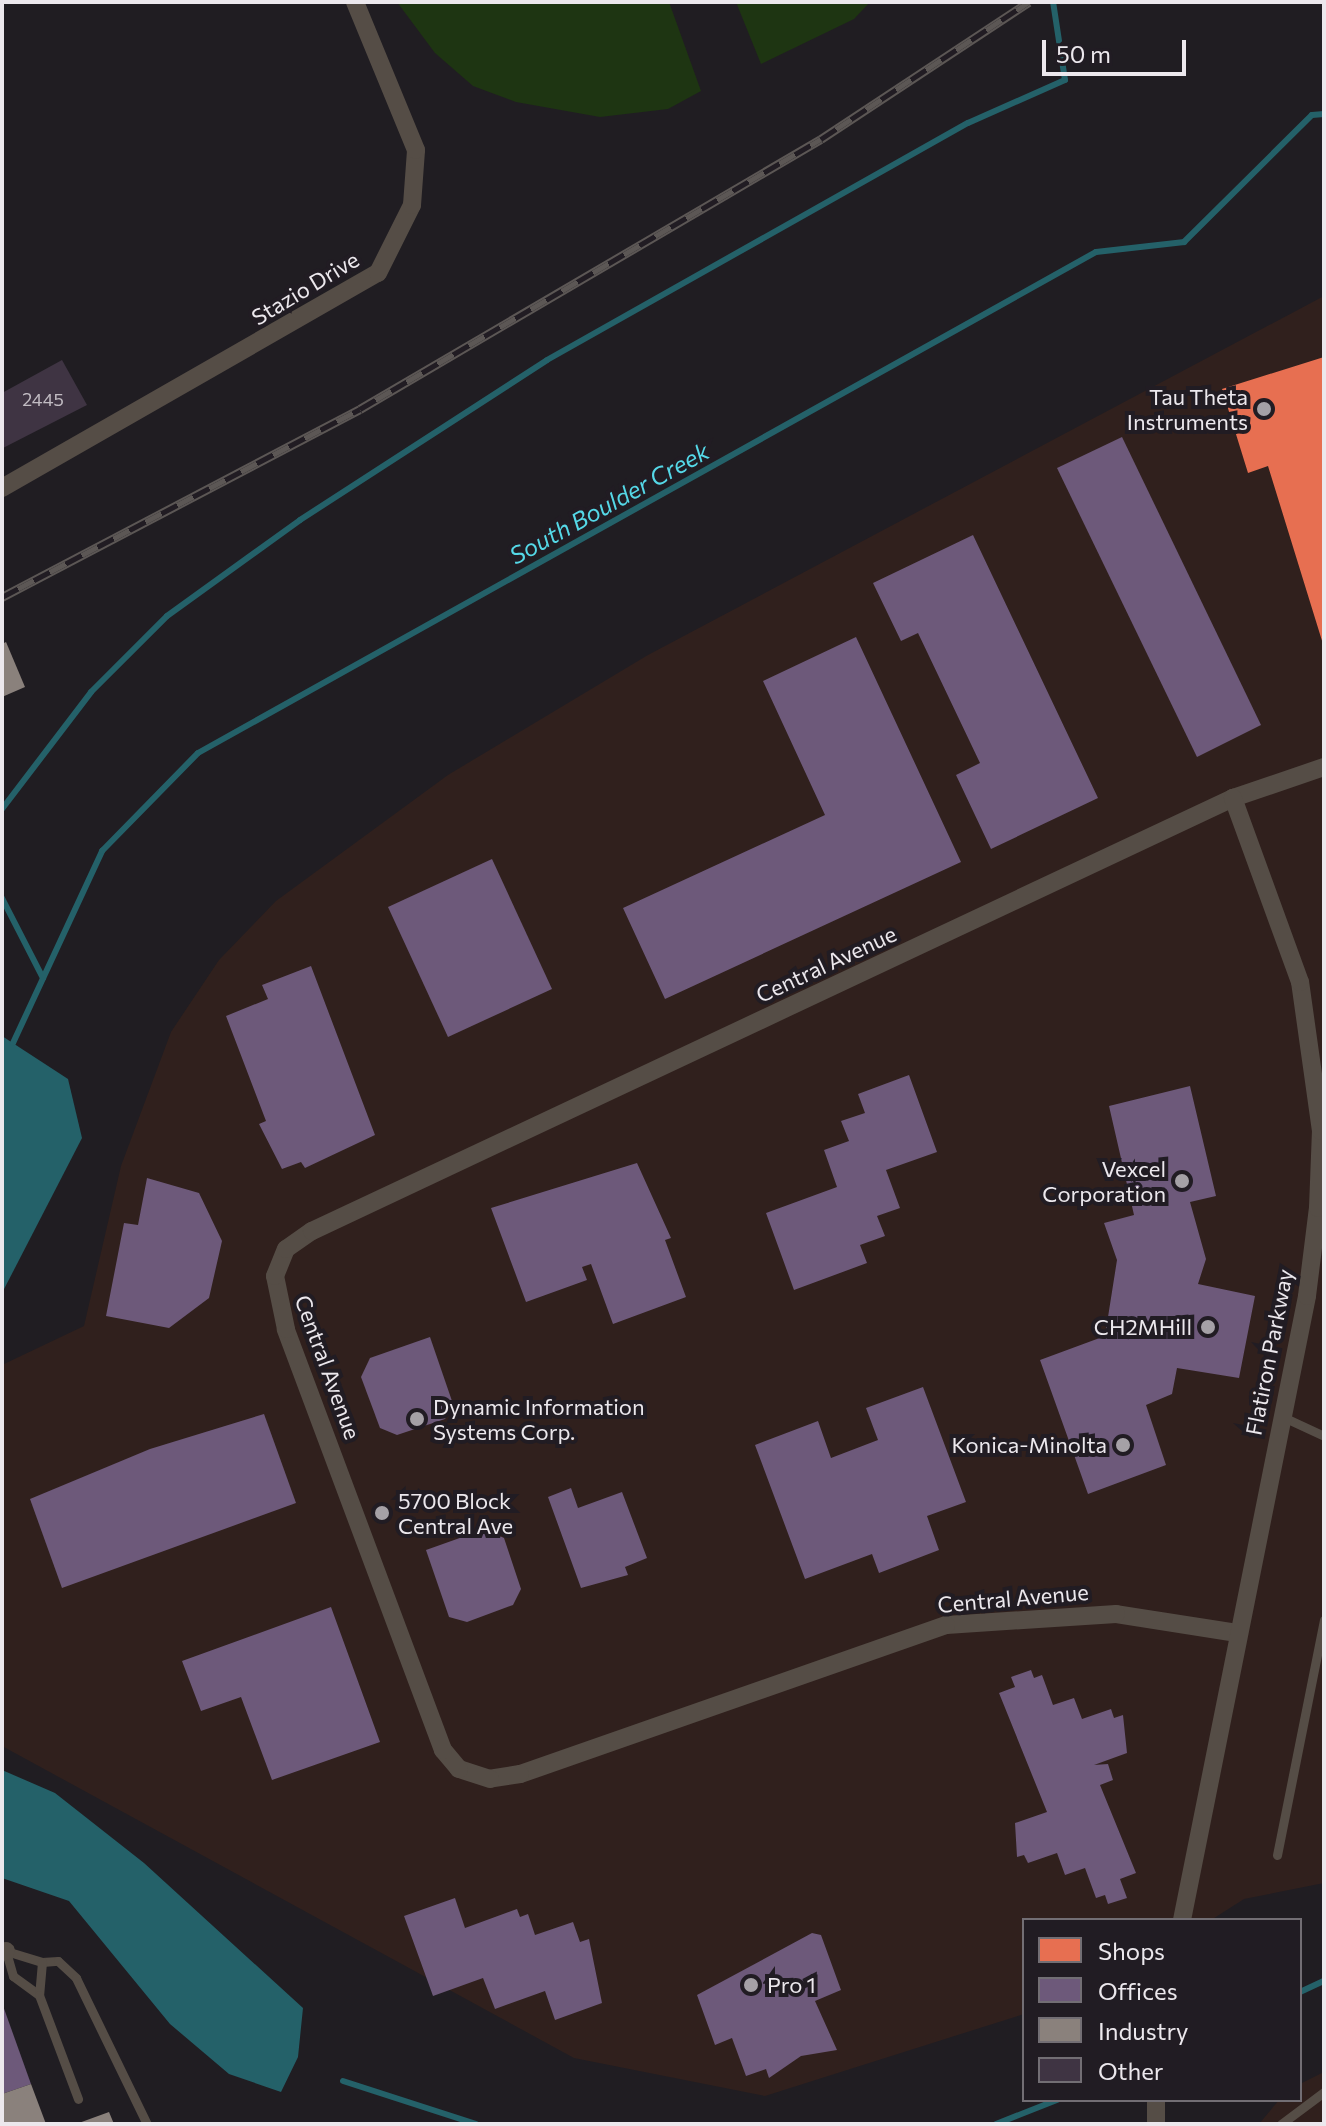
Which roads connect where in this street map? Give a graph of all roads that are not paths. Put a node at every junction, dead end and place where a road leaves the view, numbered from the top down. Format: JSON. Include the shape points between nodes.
{"nodes":[{"id":1,"x":355,"y":2,"type":"edge"},
{"id":2,"x":2,"y":488,"type":"edge"},
{"id":3,"x":1324,"y":767,"type":"edge"},
{"id":4,"x":1233,"y":798,"type":"junction"},
{"id":5,"x":1281,"y":1416,"type":"junction"},
{"id":6,"x":1324,"y":1436,"type":"edge"},
{"id":7,"x":1324,"y":1620,"type":"edge"},
{"id":8,"x":1237,"y":1633,"type":"junction"},
{"id":9,"x":1277,"y":1855,"type":"dead end"},
{"id":10,"x":1182,"y":1918,"type":"edge"},
{"id":11,"x":4,"y":1952,"type":"edge"},
{"id":12,"x":42,"y":1962,"type":"junction"},
{"id":13,"x":39,"y":1995,"type":"junction"},
{"id":14,"x":1324,"y":2092,"type":"edge"},
{"id":15,"x":78,"y":2099,"type":"dead end"},
{"id":16,"x":1156,"y":2102,"type":"edge"},
{"id":17,"x":147,"y":2124,"type":"edge"},
{"id":18,"x":1156,"y":2124,"type":"edge"},
{"id":19,"x":1281,"y":2124,"type":"edge"}],
"edges":[{"from":1,"to":2,"type":"street","name":"Stazio Drive","via":[[416,150],[412,205],[378,273]]},
{"from":3,"to":4,"type":"street","name":"Central Avenue"},
{"from":4,"to":5,"type":"street","name":"Flatiron Parkway","via":[[1300,982],[1321,1131],[1307,1296]]},
{"from":4,"to":8,"type":"street","name":"Central Avenue","via":[[312,1231],[286,1249],[274,1288],[443,1750],[459,1769],[490,1779],[520,1774],[946,1625],[1116,1614]]},
{"from":5,"to":6,"type":"lane"},
{"from":5,"to":8,"type":"street","name":"Flatiron Parkway"},
{"from":7,"to":9,"type":"lane"},
{"from":8,"to":10,"type":"street","name":"Flatiron Parkway"},
{"from":11,"to":12,"type":"lane"},
{"from":11,"to":13,"type":"lane","via":[[13,1976]]},
{"from":12,"to":13,"type":"lane"},
{"from":12,"to":17,"type":"lane","via":[[58,1961],[76,1978]]},
{"from":13,"to":15,"type":"lane"},
{"from":14,"to":19,"type":"lane"},
{"from":16,"to":18,"type":"street"}]}
